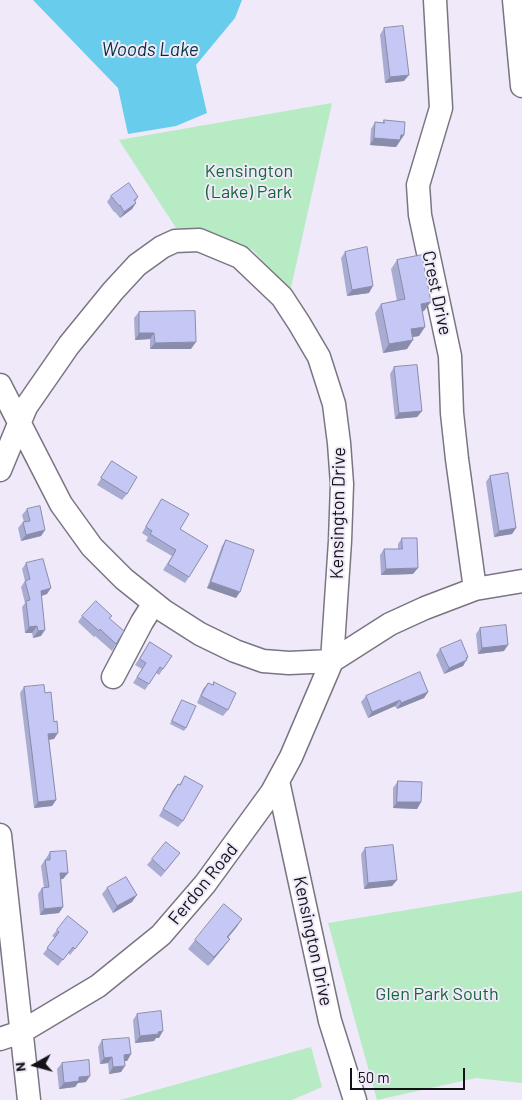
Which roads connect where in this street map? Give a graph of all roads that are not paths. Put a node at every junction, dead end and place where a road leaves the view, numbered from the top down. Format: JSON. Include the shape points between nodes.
{"nodes":[{"id":1,"x":435,"y":0,"type":"edge"},
{"id":2,"x":514,"y":0,"type":"edge"},
{"id":3,"x":522,"y":86,"type":"edge"},
{"id":4,"x":0,"y":385,"type":"edge"},
{"id":5,"x":19,"y":423,"type":"junction"},
{"id":6,"x":0,"y":470,"type":"edge"},
{"id":7,"x":522,"y":581,"type":"edge"},
{"id":8,"x":475,"y":589,"type":"junction"},
{"id":9,"x":154,"y":603,"type":"junction"},
{"id":10,"x":332,"y":662,"type":"junction"},
{"id":11,"x":113,"y":677,"type":"dead end"},
{"id":12,"x":278,"y":781,"type":"junction"},
{"id":13,"x":0,"y":835,"type":"edge"},
{"id":14,"x":21,"y":1032,"type":"junction"},
{"id":15,"x":0,"y":1038,"type":"edge"},
{"id":16,"x":28,"y":1100,"type":"edge"},
{"id":17,"x":355,"y":1100,"type":"edge"}],
"edges":[{"from":1,"to":8,"type":"street","name":"Crest Drive","via":[[441,108],[418,185],[420,215],[450,356],[452,413]]},
{"from":2,"to":3,"type":"street"},
{"from":4,"to":5,"type":"street"},
{"from":5,"to":6,"type":"street","name":"Kensington Drive"},
{"from":5,"to":9,"type":"street","via":[[61,504],[92,547]]},
{"from":5,"to":10,"type":"street","name":"Kensington Drive","via":[[26,407],[69,345],[137,265],[175,240],[199,240],[240,257],[282,297],[299,323],[318,357],[334,404],[342,484]]},
{"from":7,"to":8,"type":"street"},
{"from":8,"to":10,"type":"street","via":[[390,624]]},
{"from":9,"to":10,"type":"street","via":[[200,634],[263,661]]},
{"from":9,"to":11,"type":"street"},
{"from":10,"to":12,"type":"street","name":"Ferdon Road"},
{"from":12,"to":14,"type":"street","name":"Ferdon Road","via":[[246,830],[162,935],[98,986]]},
{"from":12,"to":17,"type":"street","name":"Kensington Drive","via":[[330,1021]]},
{"from":13,"to":14,"type":"street"},
{"from":14,"to":15,"type":"street","name":"Ferdon Road"},
{"from":14,"to":16,"type":"street"}]}
